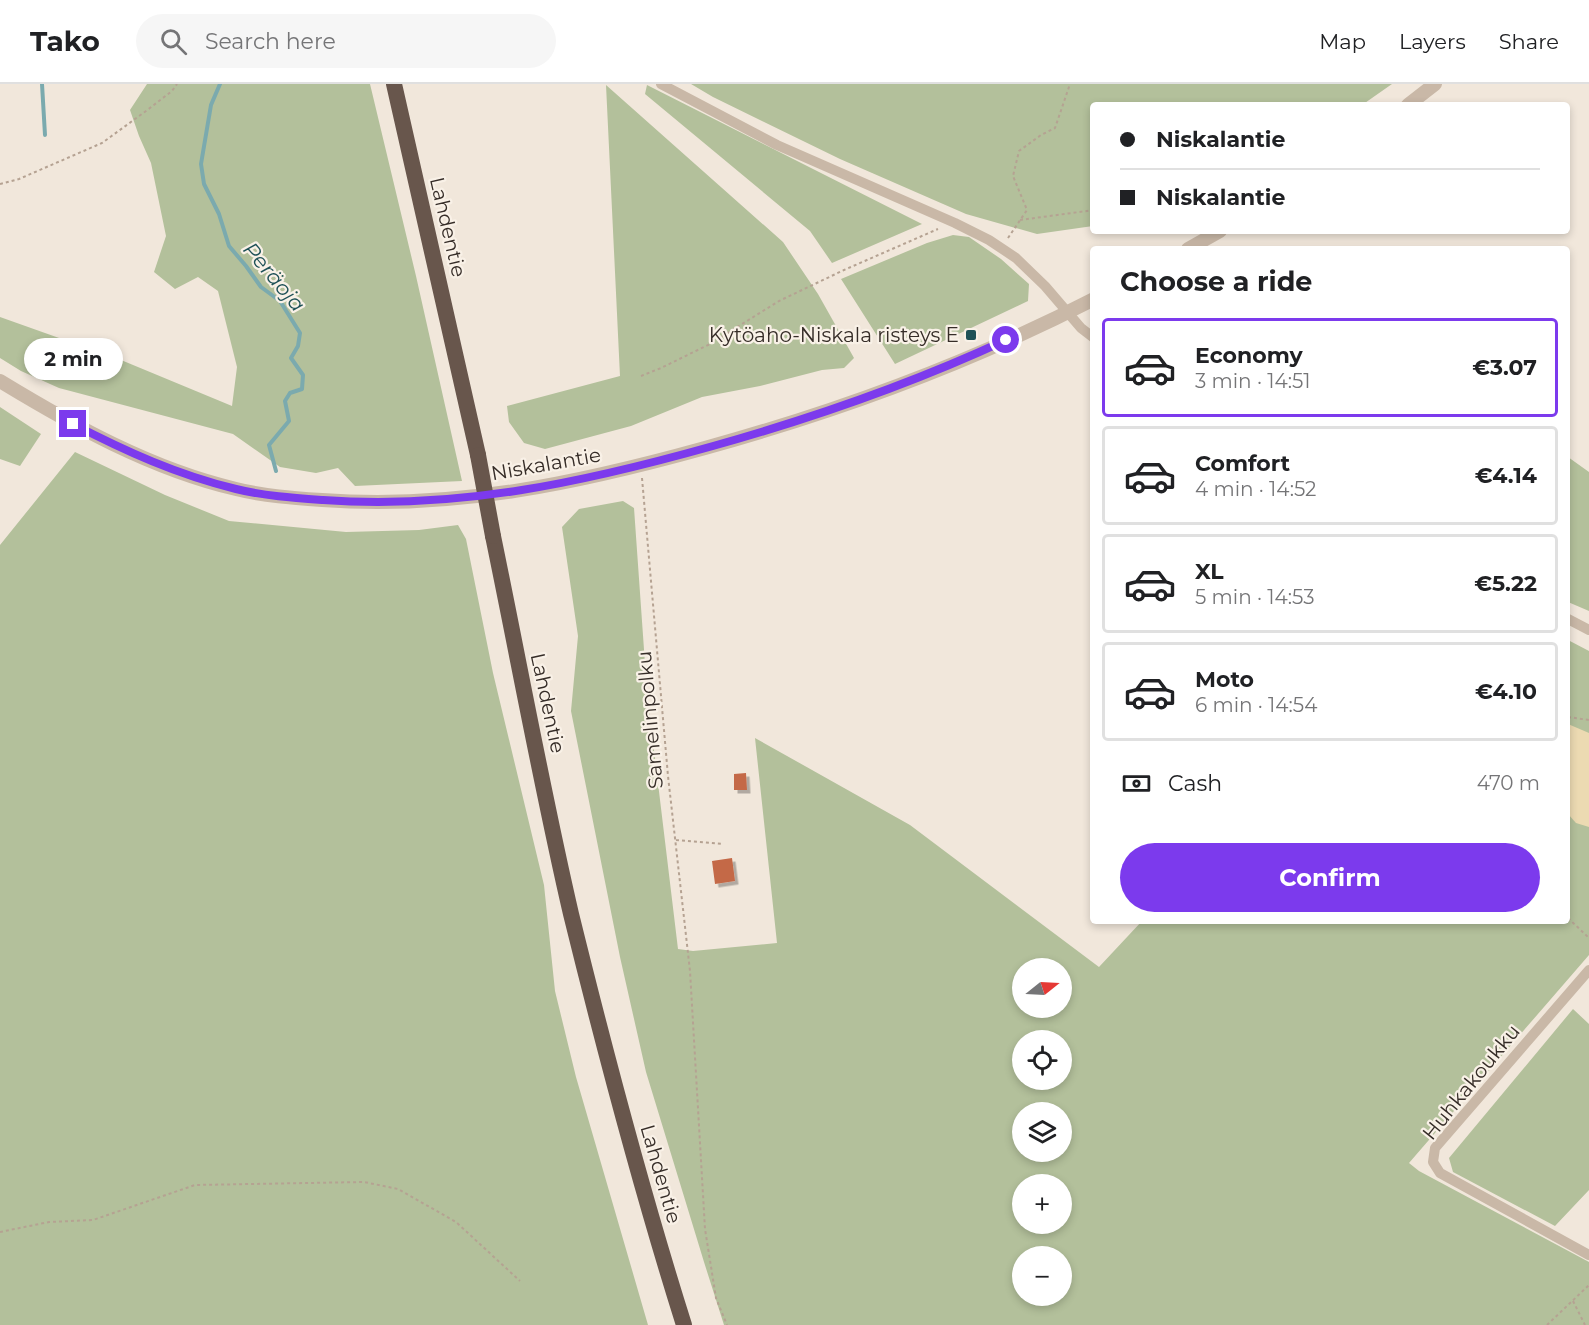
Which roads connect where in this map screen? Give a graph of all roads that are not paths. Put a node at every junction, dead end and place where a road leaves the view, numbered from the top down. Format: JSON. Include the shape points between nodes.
{"nodes":[{"id":1,"x":394,"y":84,"type":"edge"},
{"id":2,"x":661,"y":84,"type":"edge"},
{"id":3,"x":1435,"y":84,"type":"edge"},
{"id":4,"x":1412,"y":102,"type":"edge"},
{"id":5,"x":1215,"y":234,"type":"edge"},
{"id":6,"x":1193,"y":246,"type":"edge"},
{"id":7,"x":1090,"y":300,"type":"edge"},
{"id":8,"x":1067,"y":312,"type":"junction"},
{"id":9,"x":1090,"y":335,"type":"edge"},
{"id":10,"x":0,"y":381,"type":"edge"},
{"id":11,"x":1570,"y":620,"type":"edge"},
{"id":12,"x":1589,"y":630,"type":"edge"},
{"id":13,"x":1589,"y":970,"type":"edge"},
{"id":14,"x":1589,"y":1255,"type":"edge"},
{"id":15,"x":684,"y":1325,"type":"edge"}],
"edges":[{"from":1,"to":15,"type":"highway","name":"Lahdentie","bridge":true,"via":[[478,455],[571,912],[615,1085]]},
{"from":2,"to":8,"type":"street","via":[[777,145],[989,240],[1016,258]]},
{"from":3,"to":4,"type":"street"},
{"from":5,"to":6,"type":"street"},
{"from":7,"to":8,"type":"street","name":"Niskalantie"},
{"from":8,"to":9,"type":"street"},
{"from":8,"to":10,"type":"street","name":"Niskalantie","via":[[947,367],[804,419],[640,466],[447,500],[389,503],[290,498],[237,489],[145,459],[73,424]]},
{"from":11,"to":12,"type":"street"},
{"from":13,"to":14,"type":"street","name":"Huhkakoukku","via":[[1435,1148],[1433,1162],[1440,1173]]}]}
